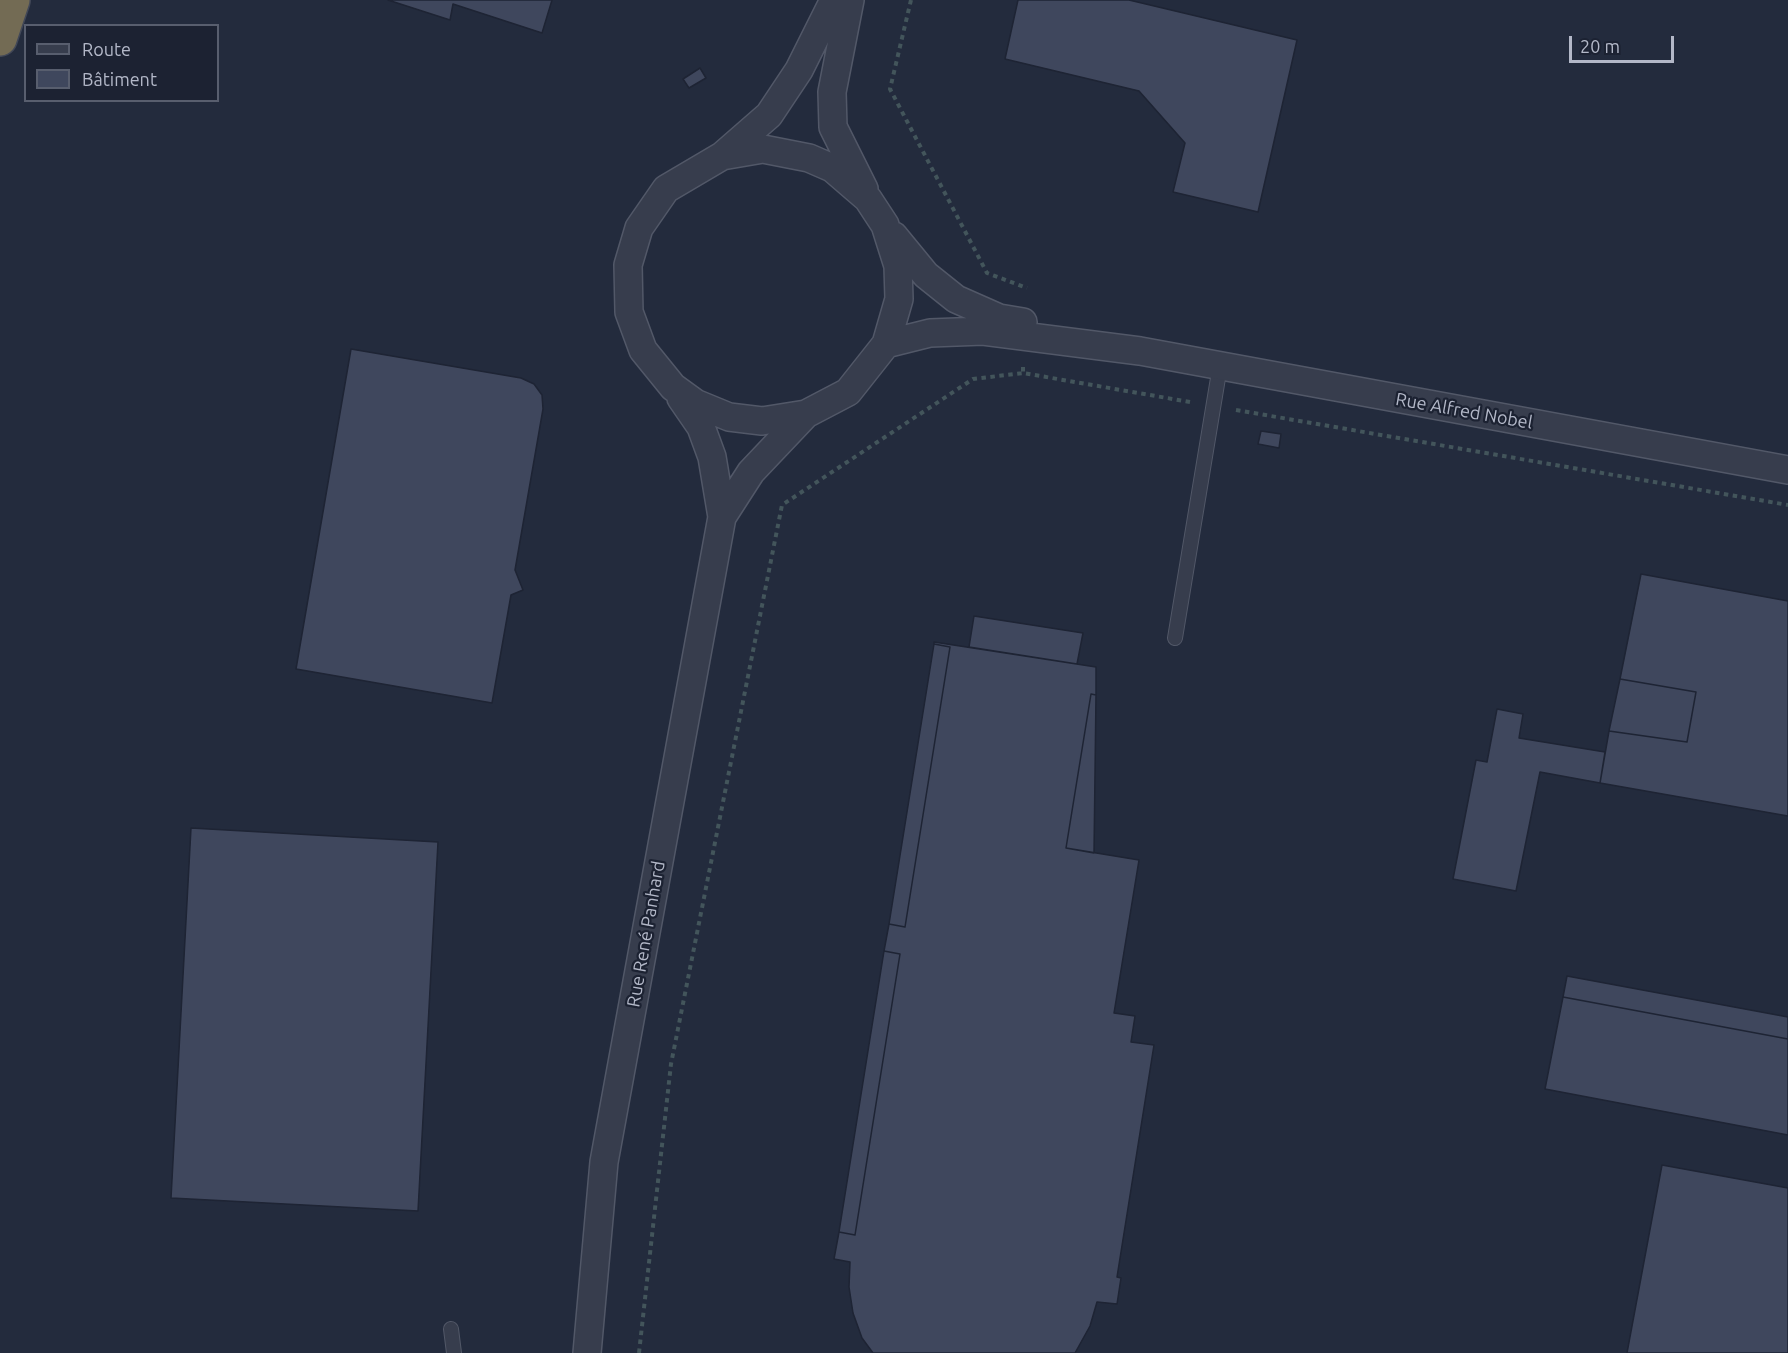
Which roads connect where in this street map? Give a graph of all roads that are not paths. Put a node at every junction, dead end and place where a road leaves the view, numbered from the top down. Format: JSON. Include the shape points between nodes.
{"nodes":[{"id":1,"x":13,"y":0,"type":"edge"},
{"id":2,"x":834,"y":0,"type":"edge"},
{"id":3,"x":850,"y":0,"type":"edge"},
{"id":4,"x":0,"y":39,"type":"edge"},
{"id":5,"x":722,"y":156,"type":"junction"},
{"id":6,"x":868,"y":199,"type":"junction"},
{"id":7,"x":885,"y":225,"type":"junction"},
{"id":8,"x":886,"y":344,"type":"junction"},
{"id":9,"x":1140,"y":351,"type":"junction"},
{"id":10,"x":1220,"y":366,"type":"junction"},
{"id":11,"x":673,"y":387,"type":"junction"},
{"id":12,"x":806,"y":414,"type":"junction"},
{"id":13,"x":1788,"y":470,"type":"edge"},
{"id":14,"x":722,"y":517,"type":"junction"},
{"id":15,"x":1175,"y":638,"type":"dead end"},
{"id":16,"x":451,"y":1329,"type":"dead end"},
{"id":17,"x":454,"y":1353,"type":"edge"},
{"id":18,"x":587,"y":1353,"type":"edge"}],
"edges":[{"from":1,"to":4,"type":"highway"},
{"from":2,"to":5,"type":"street","via":[[799,70],[769,116]]},
{"from":3,"to":6,"type":"street","via":[[832,92],[833,127]]},
{"from":5,"to":6,"type":"street","via":[[763,149],[809,158],[832,168]]},
{"from":5,"to":11,"type":"street","via":[[666,189],[639,228],[628,265],[629,312],[643,350]]},
{"from":6,"to":7,"type":"street"},
{"from":7,"to":8,"type":"street","via":[[898,266],[899,299]]},
{"from":7,"to":9,"type":"street","name":"Rue Alfred Nobel","via":[[926,275],[956,299],[999,318],[1077,330]]},
{"from":8,"to":9,"type":"street","name":"Rue Alfred Nobel","via":[[930,333],[983,331]]},
{"from":8,"to":12,"type":"street","via":[[848,392]]},
{"from":9,"to":10,"type":"street","name":"Rue Alfred Nobel"},
{"from":10,"to":13,"type":"street","name":"Rue Alfred Nobel"},
{"from":10,"to":15,"type":"lane"},
{"from":11,"to":12,"type":"street","via":[[695,403],[729,417],[762,421]]},
{"from":11,"to":14,"type":"street","name":"Rue René Panhard","via":[[701,426],[712,457]]},
{"from":12,"to":14,"type":"street","name":"Rue René Panhard","via":[[751,472]]},
{"from":14,"to":18,"type":"street","name":"Rue René Panhard","via":[[604,1162]]},
{"from":16,"to":17,"type":"lane"}]}
